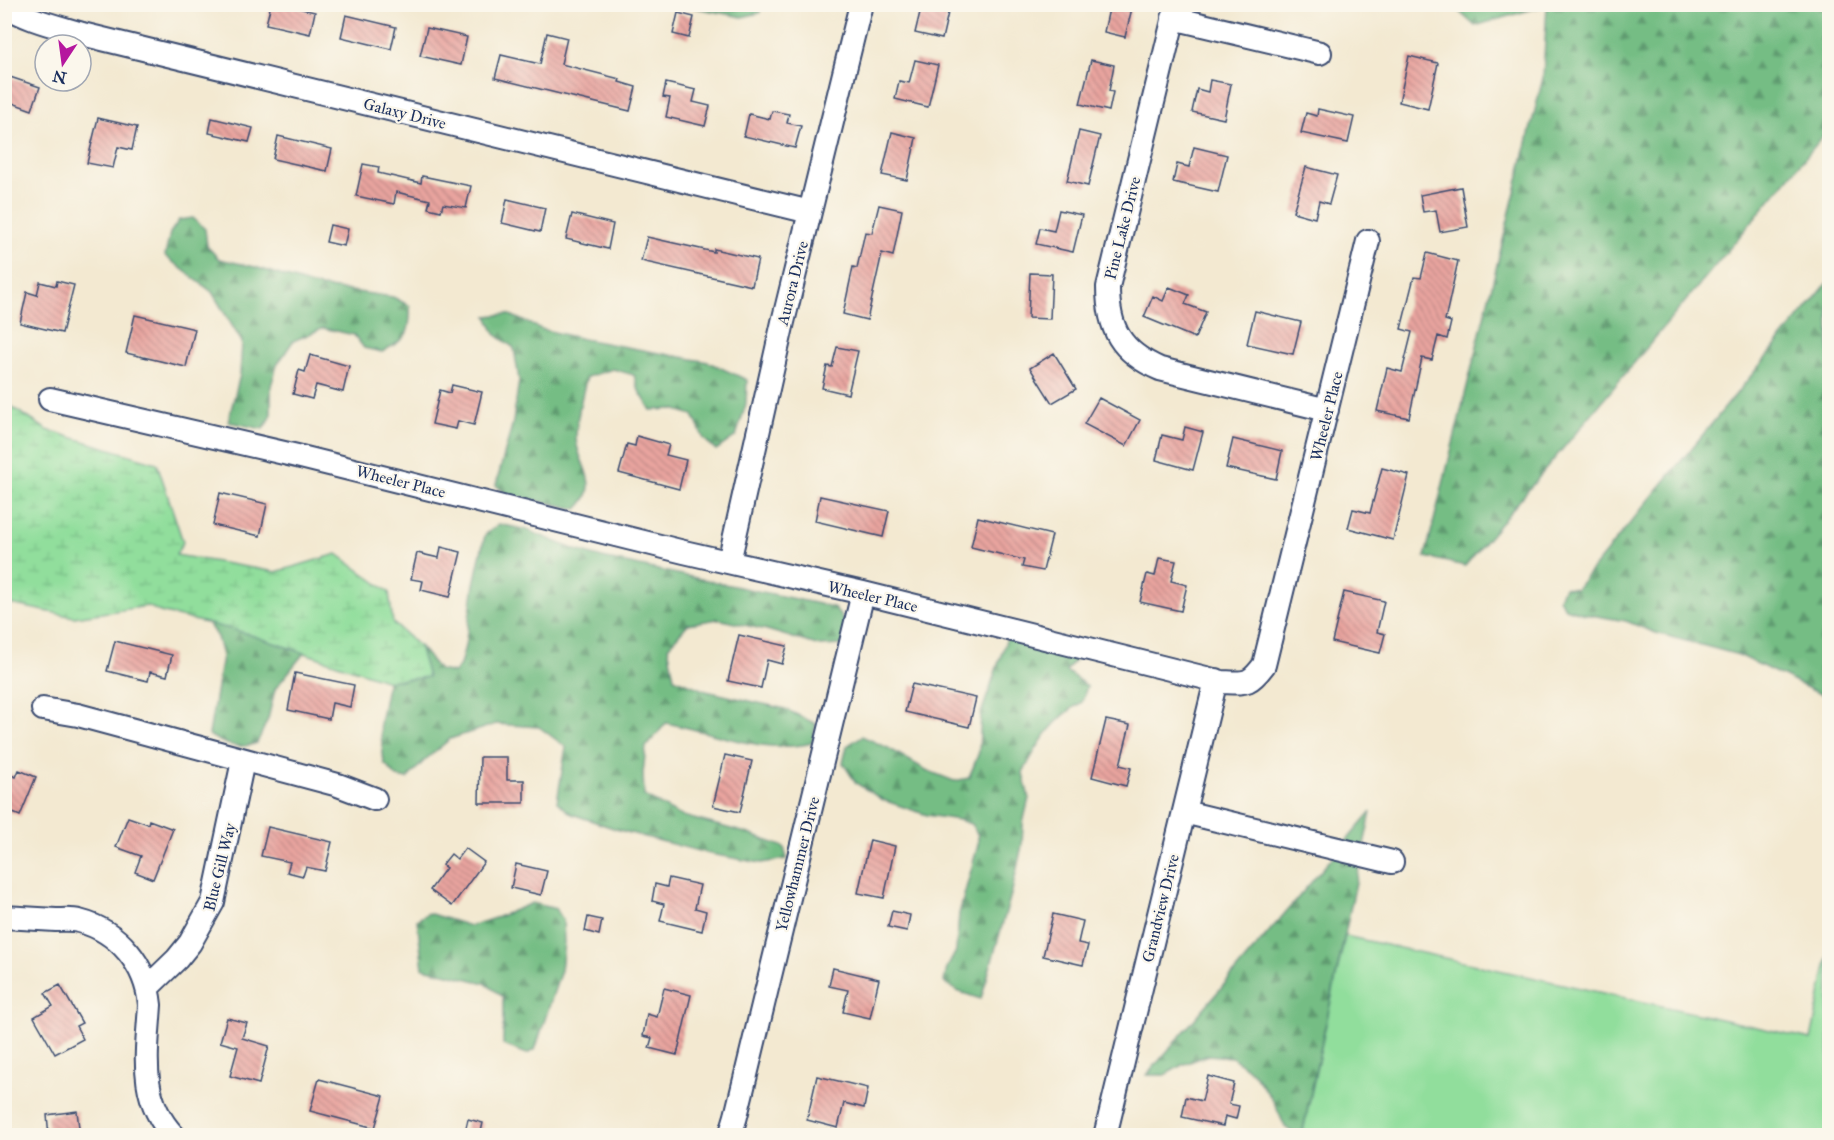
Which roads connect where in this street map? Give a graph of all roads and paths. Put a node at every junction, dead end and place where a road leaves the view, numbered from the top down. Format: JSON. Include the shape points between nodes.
{"nodes":[{"id":1,"x":861,"y":4,"type":"edge"},
{"id":2,"x":4,"y":5,"type":"edge"},
{"id":3,"x":1175,"y":11,"type":"edge"},
{"id":4,"x":1320,"y":53,"type":"dead end"},
{"id":5,"x":810,"y":212,"type":"junction"},
{"id":6,"x":1368,"y":241,"type":"dead end"},
{"id":7,"x":50,"y":399,"type":"dead end"},
{"id":8,"x":1327,"y":410,"type":"junction"},
{"id":9,"x":729,"y":562,"type":"junction"},
{"id":10,"x":863,"y":593,"type":"junction"},
{"id":11,"x":1216,"y":680,"type":"junction"},
{"id":12,"x":43,"y":709,"type":"dead end"},
{"id":13,"x":243,"y":760,"type":"junction"},
{"id":14,"x":375,"y":799,"type":"dead end"},
{"id":15,"x":1184,"y":812,"type":"junction"},
{"id":16,"x":1392,"y":862,"type":"dead end"},
{"id":17,"x":4,"y":917,"type":"edge"},
{"id":18,"x":147,"y":988,"type":"junction"},
{"id":19,"x":174,"y":1136,"type":"edge"},
{"id":20,"x":730,"y":1136,"type":"edge"},
{"id":21,"x":1105,"y":1136,"type":"edge"}],
"edges":[{"from":1,"to":5,"type":"street","name":"Aurora Drive"},
{"from":2,"to":5,"type":"street","name":"Galaxy Drive","via":[[34,20],[82,34]]},
{"from":3,"to":4,"type":"street"},
{"from":3,"to":8,"type":"street","name":"Pine Lake Drive","via":[[1108,286],[1113,326],[1130,351],[1160,369]]},
{"from":5,"to":9,"type":"street","name":"Aurora Drive"},
{"from":6,"to":8,"type":"street","name":"Wheeler Place"},
{"from":7,"to":9,"type":"street","name":"Wheeler Place"},
{"from":8,"to":11,"type":"street","name":"Wheeler Place","via":[[1264,665],[1254,679],[1243,683]]},
{"from":9,"to":10,"type":"street","name":"Wheeler Place"},
{"from":10,"to":11,"type":"street","name":"Wheeler Place"},
{"from":10,"to":20,"type":"street","name":"Yellowhammer Drive"},
{"from":11,"to":15,"type":"street","name":"Grandview Drive"},
{"from":12,"to":13,"type":"street"},
{"from":13,"to":14,"type":"street"},
{"from":13,"to":18,"type":"street","name":"Blue Gill Way","via":[[213,902],[190,943]]},
{"from":15,"to":16,"type":"street"},
{"from":15,"to":21,"type":"street","name":"Grandview Drive"},
{"from":17,"to":18,"type":"street","via":[[79,921],[108,933],[137,963]]},
{"from":18,"to":19,"type":"street","via":[[147,1082],[153,1106]]}]}
